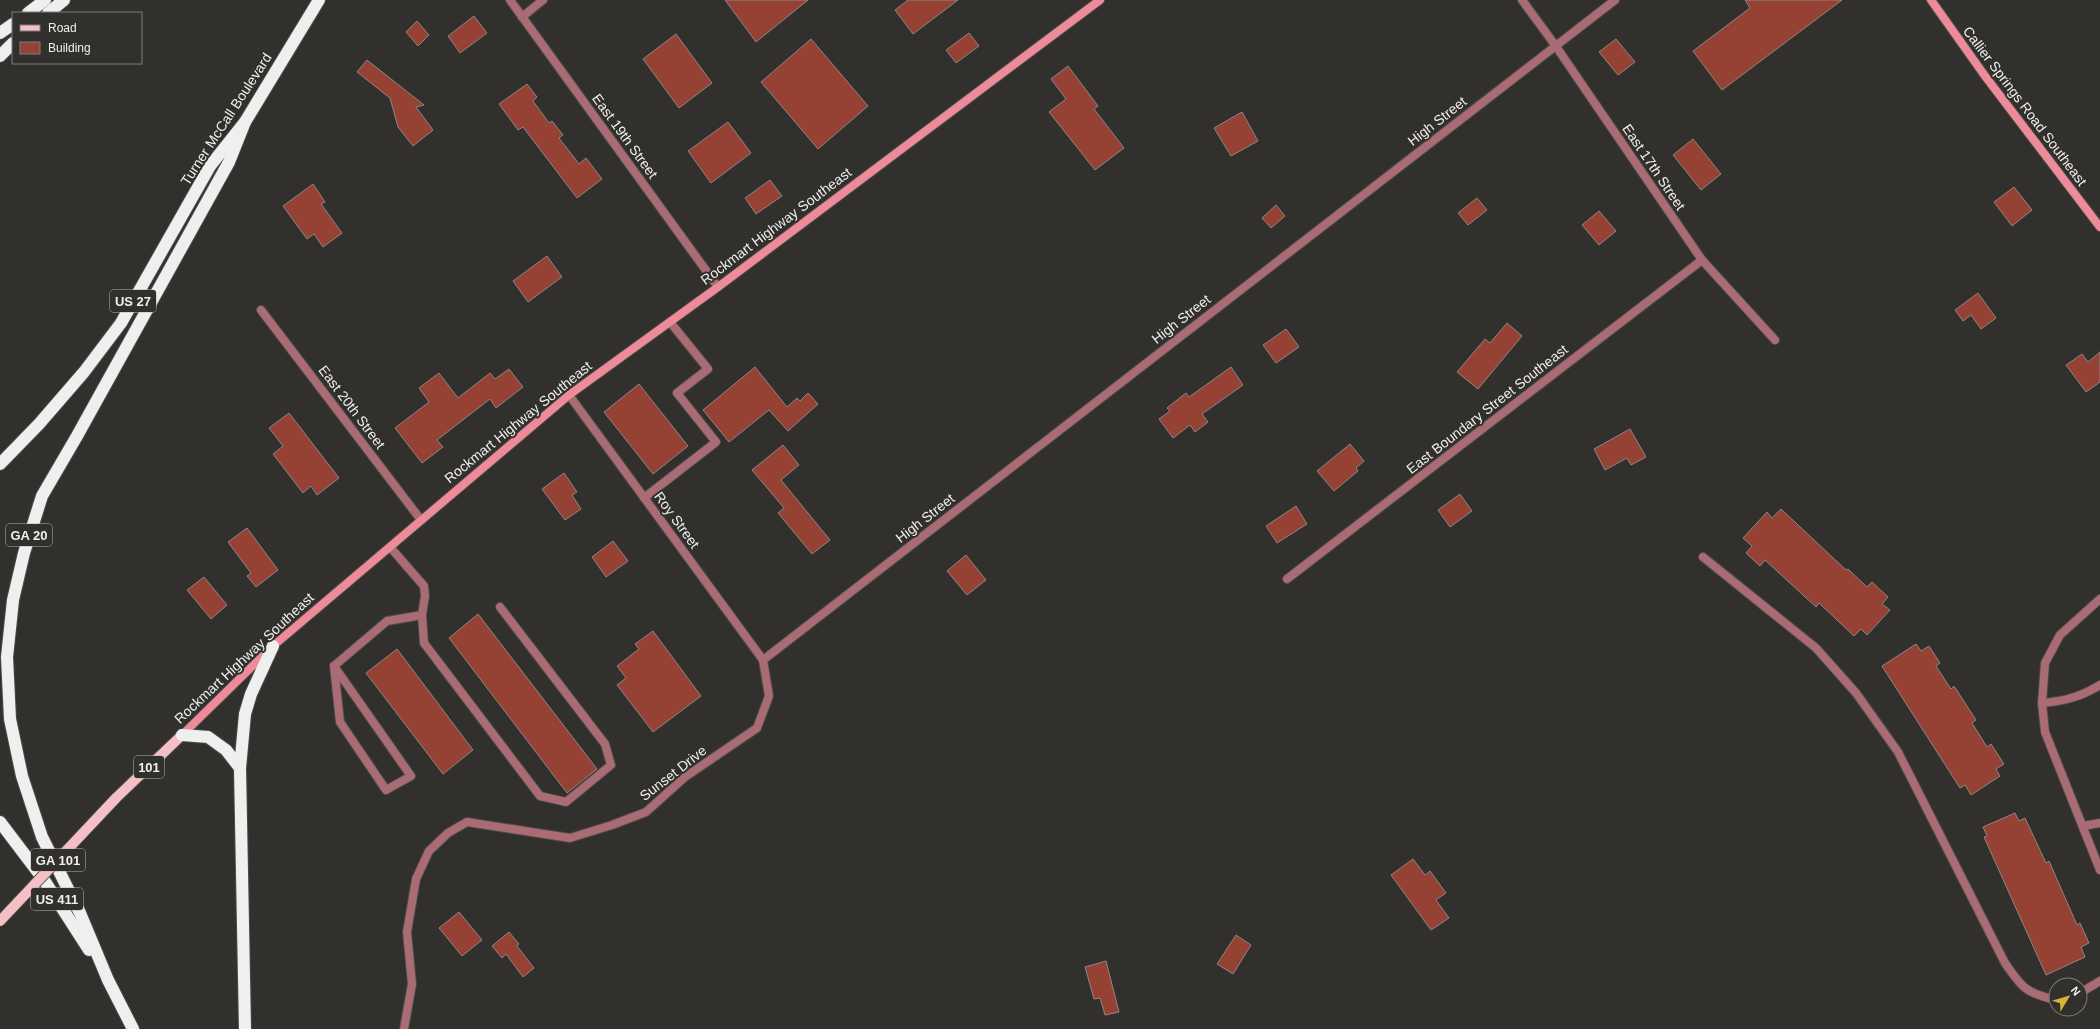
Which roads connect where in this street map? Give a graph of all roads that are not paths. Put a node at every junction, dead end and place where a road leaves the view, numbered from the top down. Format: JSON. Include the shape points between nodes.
{"nodes":[{"id":1,"x":45,"y":0,"type":"edge"},
{"id":2,"x":64,"y":0,"type":"edge"},
{"id":3,"x":319,"y":0,"type":"edge"},
{"id":4,"x":510,"y":0,"type":"edge"},
{"id":5,"x":543,"y":0,"type":"edge"},
{"id":6,"x":1100,"y":0,"type":"edge"},
{"id":7,"x":1522,"y":0,"type":"edge"},
{"id":8,"x":1616,"y":0,"type":"edge"},
{"id":9,"x":1931,"y":0,"type":"edge"},
{"id":10,"x":29,"y":12,"type":"edge"},
{"id":11,"x":49,"y":12,"type":"edge"},
{"id":12,"x":522,"y":17,"type":"junction"},
{"id":13,"x":12,"y":25,"type":"edge"},
{"id":14,"x":0,"y":34,"type":"edge"},
{"id":15,"x":12,"y":44,"type":"edge"},
{"id":16,"x":1555,"y":45,"type":"junction"},
{"id":17,"x":0,"y":56,"type":"edge"},
{"id":18,"x":245,"y":122,"type":"junction"},
{"id":19,"x":2100,"y":226,"type":"edge"},
{"id":20,"x":1702,"y":260,"type":"junction"},
{"id":21,"x":718,"y":287,"type":"junction"},
{"id":22,"x":261,"y":310,"type":"dead end"},
{"id":23,"x":670,"y":322,"type":"junction"},
{"id":24,"x":1775,"y":340,"type":"dead end"},
{"id":25,"x":569,"y":396,"type":"junction"},
{"id":26,"x":0,"y":464,"type":"edge"},
{"id":27,"x":644,"y":498,"type":"junction"},
{"id":28,"x":421,"y":520,"type":"junction"},
{"id":29,"x":390,"y":547,"type":"junction"},
{"id":30,"x":1703,"y":557,"type":"dead end"},
{"id":31,"x":1287,"y":579,"type":"dead end"},
{"id":32,"x":2100,"y":599,"type":"edge"},
{"id":33,"x":500,"y":607,"type":"dead end"},
{"id":34,"x":422,"y":615,"type":"junction"},
{"id":35,"x":273,"y":646,"type":"junction"},
{"id":36,"x":763,"y":660,"type":"junction"},
{"id":37,"x":334,"y":666,"type":"junction"},
{"id":38,"x":2100,"y":685,"type":"edge"},
{"id":39,"x":2042,"y":703,"type":"junction"},
{"id":40,"x":182,"y":735,"type":"junction"},
{"id":41,"x":240,"y":768,"type":"junction"},
{"id":42,"x":116,"y":798,"type":"joint"},
{"id":43,"x":0,"y":822,"type":"edge"},
{"id":44,"x":2100,"y":823,"type":"edge"},
{"id":45,"x":2082,"y":826,"type":"junction"},
{"id":46,"x":2100,"y":870,"type":"edge"},
{"id":47,"x":0,"y":922,"type":"edge"},
{"id":48,"x":108,"y":980,"type":"junction"},
{"id":49,"x":2100,"y":981,"type":"edge"},
{"id":50,"x":2088,"y":988,"type":"edge"},
{"id":51,"x":2048,"y":998,"type":"edge"},
{"id":52,"x":133,"y":1029,"type":"edge"},
{"id":53,"x":246,"y":1029,"type":"edge"},
{"id":54,"x":404,"y":1029,"type":"edge"}],
"edges":[{"from":1,"to":10,"type":"highway"},
{"from":2,"to":11,"type":"highway"},
{"from":3,"to":18,"type":"highway","name":"Turner McCall Boulevard","number":"US 27"},
{"from":4,"to":12,"type":"street","name":"East 19th Street"},
{"from":5,"to":12,"type":"street"},
{"from":6,"to":21,"type":"main road","name":"Rockmart Highway Southeast"},
{"from":7,"to":16,"type":"street","name":"East 17th Street"},
{"from":8,"to":16,"type":"street","name":"High Street"},
{"from":9,"to":19,"type":"main road","name":"Callier Springs Road Southeast","via":[[1985,76]]},
{"from":12,"to":21,"type":"street","name":"East 19th Street"},
{"from":13,"to":14,"type":"highway"},
{"from":15,"to":17,"type":"highway"},
{"from":16,"to":20,"type":"street","name":"East 17th Street"},
{"from":16,"to":36,"type":"street","name":"High Street"},
{"from":18,"to":26,"type":"highway","name":"Turner McCall Boulevard","number":"US 27","via":[[210,166],[121,323],[84,372]]},
{"from":18,"to":48,"type":"highway","number":"GA 20","via":[[229,162],[42,496],[24,553],[13,600],[7,658],[10,719],[22,776],[42,837],[80,913]]},
{"from":20,"to":24,"type":"street","name":"East 17th Street"},
{"from":20,"to":31,"type":"street","name":"East Boundary Street Southeast"},
{"from":21,"to":23,"type":"main road","name":"Rockmart Highway Southeast"},
{"from":22,"to":28,"type":"street","name":"East 20th Street"},
{"from":23,"to":25,"type":"main road","name":"Rockmart Highway Southeast"},
{"from":23,"to":27,"type":"street","via":[[708,369],[677,392],[716,442]]},
{"from":25,"to":27,"type":"street","name":"Roy Street"},
{"from":25,"to":28,"type":"main road","name":"Rockmart Highway Southeast"},
{"from":27,"to":36,"type":"street","name":"Roy Street"},
{"from":28,"to":29,"type":"main road","name":"Rockmart Highway Southeast","number":"101"},
{"from":29,"to":34,"type":"street","via":[[424,586]]},
{"from":29,"to":35,"type":"main road","name":"Rockmart Highway Southeast","number":"101"},
{"from":30,"to":51,"type":"street","via":[[1816,648],[1856,694],[1898,752],[2020,986]]},
{"from":32,"to":39,"type":"street","via":[[2060,635],[2045,663]]},
{"from":33,"to":34,"type":"street","via":[[605,744],[611,765],[566,802],[540,796],[424,643]]},
{"from":34,"to":37,"type":"street","via":[[387,621]]},
{"from":35,"to":40,"type":"main road","name":"Rockmart Highway Southeast","number":"101"},
{"from":35,"to":41,"type":"highway","via":[[251,694],[245,714]]},
{"from":36,"to":54,"type":"street","name":"Sunset Drive","via":[[769,696],[757,728],[685,777],[646,812],[570,838],[467,822],[448,833],[429,851],[416,879],[407,932],[412,984]]},
{"from":37,"to":37,"type":"street","via":[[411,776],[386,790],[340,722]]},
{"from":38,"to":39,"type":"street","via":[[2077,698]]},
{"from":39,"to":45,"type":"street","via":[[2045,732]]},
{"from":40,"to":41,"type":"highway","via":[[208,737],[226,750]]},
{"from":40,"to":42,"type":"main road","name":"Rockmart Highway Southeast","number":"101"},
{"from":41,"to":53,"type":"highway"},
{"from":42,"to":47,"type":"main road","name":"Rockmart Highway Southeast","number":"GA 101","bridge":true},
{"from":43,"to":48,"type":"highway","number":"US 411","via":[[44,880]]},
{"from":44,"to":45,"type":"street"},
{"from":45,"to":46,"type":"street"},
{"from":48,"to":52,"type":"highway","number":"US 411"},
{"from":49,"to":50,"type":"street"}]}
